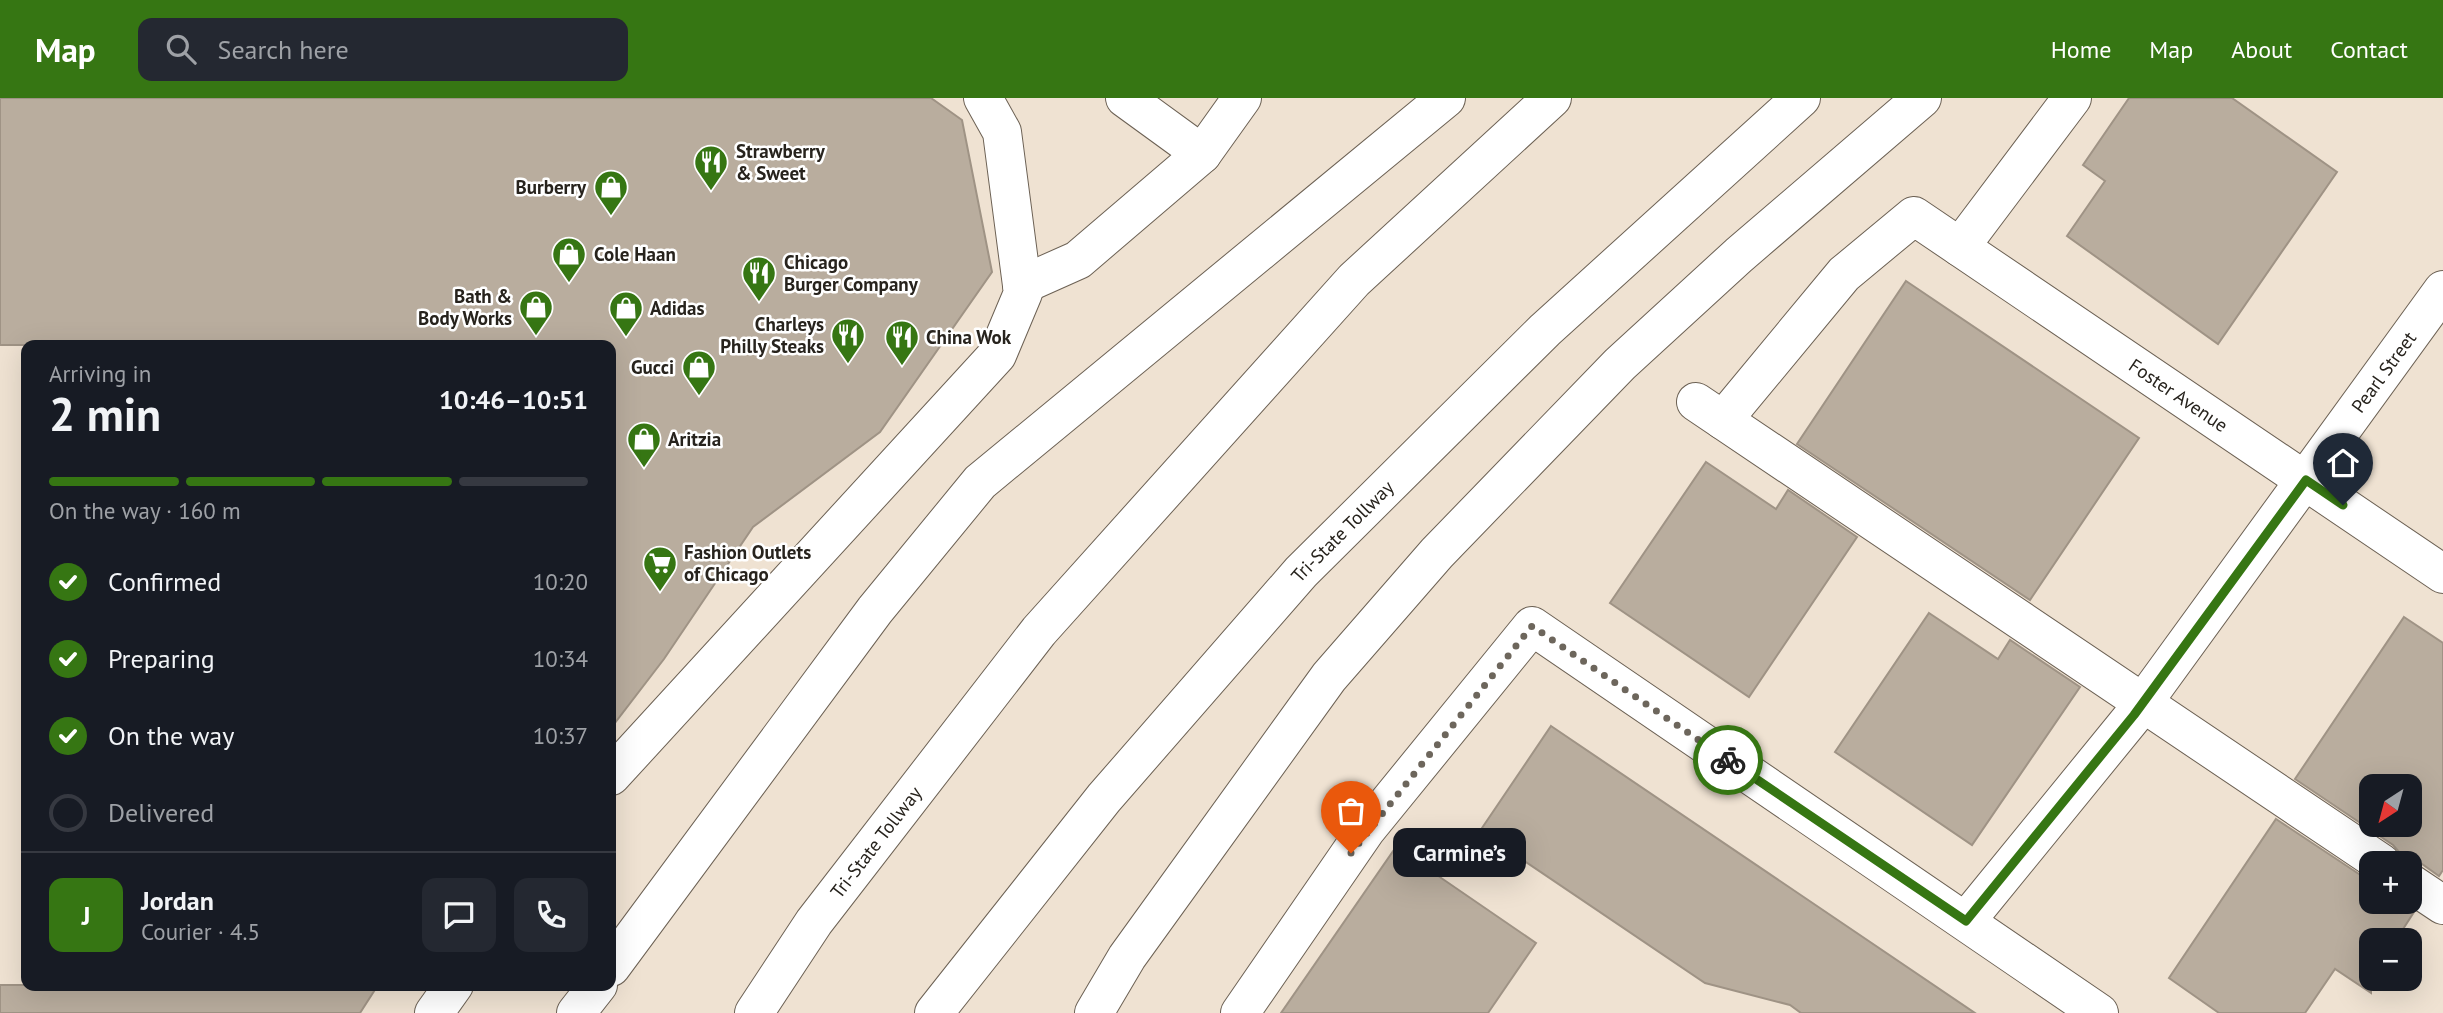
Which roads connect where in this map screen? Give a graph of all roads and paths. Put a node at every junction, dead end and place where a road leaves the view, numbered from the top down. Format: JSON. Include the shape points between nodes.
{"nodes":[{"id":1,"x":983,"y":98,"type":"edge"},
{"id":2,"x":1125,"y":98,"type":"edge"},
{"id":3,"x":1241,"y":98,"type":"edge"},
{"id":4,"x":1446,"y":98,"type":"edge"},
{"id":5,"x":1552,"y":98,"type":"edge"},
{"id":6,"x":1801,"y":98,"type":"edge"},
{"id":7,"x":1922,"y":98,"type":"edge"},
{"id":8,"x":2072,"y":98,"type":"edge"},
{"id":9,"x":1202,"y":154,"type":"junction"},
{"id":10,"x":1960,"y":247,"type":"junction"},
{"id":11,"x":1022,"y":285,"type":"junction"},
{"id":12,"x":2443,"y":290,"type":"edge"},
{"id":13,"x":2306,"y":480,"type":"junction"},
{"id":14,"x":2443,"y":574,"type":"edge"},
{"id":15,"x":2144,"y":702,"type":"junction"},
{"id":16,"x":616,"y":771,"type":"edge"},
{"id":17,"x":2363,"y":851,"type":"edge"},
{"id":18,"x":2422,"y":891,"type":"edge"},
{"id":19,"x":2443,"y":905,"type":"edge"},
{"id":20,"x":1966,"y":921,"type":"junction"},
{"id":21,"x":616,"y":960,"type":"edge"},
{"id":22,"x":450,"y":991,"type":"edge"},
{"id":23,"x":592,"y":991,"type":"edge"},
{"id":24,"x":434,"y":1013,"type":"edge"},
{"id":25,"x":576,"y":1013,"type":"edge"},
{"id":26,"x":754,"y":1013,"type":"edge"},
{"id":27,"x":934,"y":1013,"type":"edge"},
{"id":28,"x":1094,"y":1013,"type":"edge"},
{"id":29,"x":1240,"y":1013,"type":"edge"},
{"id":30,"x":2099,"y":1013,"type":"edge"}],
"edges":[{"from":1,"to":11,"type":"main road","via":[[1002,132]]},
{"from":2,"to":9,"type":"main road"},
{"from":3,"to":9,"type":"main road"},
{"from":4,"to":21,"type":"main road","via":[[981,482],[875,610]]},
{"from":5,"to":26,"type":"main road","name":"Tri-State Tollway","via":[[1354,280],[1039,631],[814,922]]},
{"from":6,"to":27,"type":"main road","name":"Tri-State Tollway","via":[[1545,330],[1301,572],[1104,798]]},
{"from":7,"to":28,"type":"main road","via":[[1620,364],[1437,554],[1329,677],[1127,957]]},
{"from":8,"to":10,"type":"main road"},
{"from":9,"to":11,"type":"main road","via":[[1078,260]]},
{"from":10,"to":13,"type":"main road","name":"Foster Avenue"},
{"from":10,"to":15,"type":"main road","name":"Foster Avenue","via":[[1914,216],[1844,274],[1709,411]]},
{"from":11,"to":16,"type":"main road","via":[[1023,293],[998,355]]},
{"from":12,"to":13,"type":"main road","name":"Pearl Street"},
{"from":13,"to":14,"type":"main road","name":"Foster Avenue"},
{"from":13,"to":15,"type":"main road","name":"Pearl Street"},
{"from":15,"to":17,"type":"main road"},
{"from":15,"to":20,"type":"main road","name":"Pearl Street"},
{"from":18,"to":19,"type":"main road"},
{"from":20,"to":29,"type":"main road","via":[[1532,626],[1366,830]]},
{"from":20,"to":30,"type":"main road"},
{"from":22,"to":24,"type":"main road"},
{"from":23,"to":25,"type":"main road"}]}
